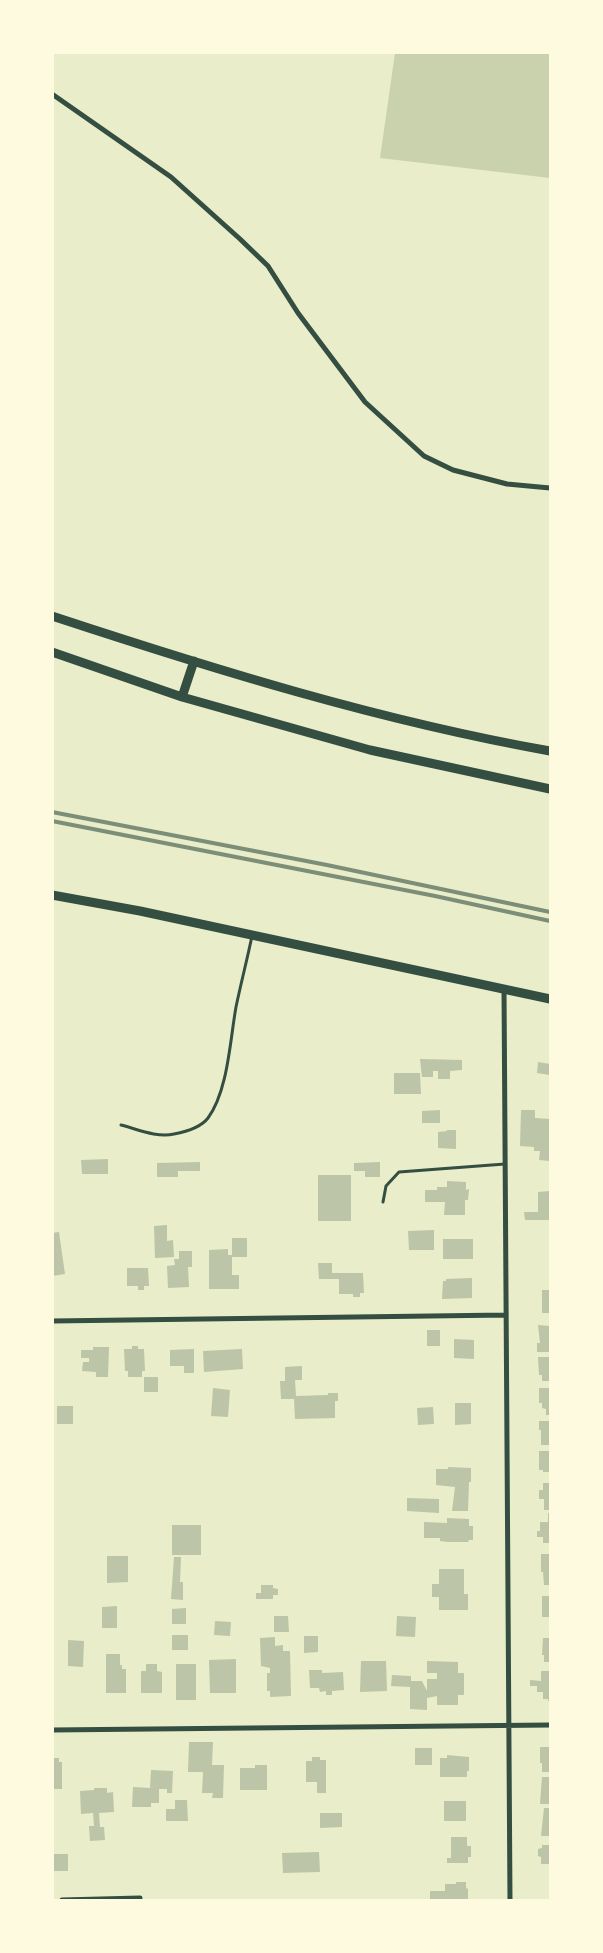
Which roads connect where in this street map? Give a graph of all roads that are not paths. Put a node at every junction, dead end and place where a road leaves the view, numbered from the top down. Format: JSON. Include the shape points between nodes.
{"nodes":[{"id":1,"x":52,"y":94,"type":"edge"},
{"id":2,"x":550,"y":488,"type":"edge"},
{"id":3,"x":52,"y":616,"type":"edge"},
{"id":4,"x":52,"y":652,"type":"edge"},
{"id":5,"x":194,"y":661,"type":"junction"},
{"id":6,"x":182,"y":697,"type":"junction"},
{"id":7,"x":550,"y":752,"type":"edge"},
{"id":8,"x":550,"y":789,"type":"edge"},
{"id":9,"x":52,"y":895,"type":"edge"},
{"id":10,"x":252,"y":935,"type":"junction"},
{"id":11,"x":504,"y":989,"type":"junction"},
{"id":12,"x":550,"y":1000,"type":"edge"},
{"id":13,"x":122,"y":1124,"type":"dead end"},
{"id":14,"x":506,"y":1164,"type":"junction"},
{"id":15,"x":383,"y":1202,"type":"dead end"},
{"id":16,"x":506,"y":1315,"type":"junction"},
{"id":17,"x":52,"y":1321,"type":"edge"},
{"id":18,"x":550,"y":1725,"type":"edge"},
{"id":19,"x":508,"y":1726,"type":"junction"},
{"id":20,"x":52,"y":1730,"type":"edge"},
{"id":21,"x":140,"y":1898,"type":"dead end"},
{"id":22,"x":62,"y":1900,"type":"edge"},
{"id":23,"x":510,"y":1900,"type":"edge"}],
"edges":[{"from":1,"to":2,"type":"street","via":[[171,178],[268,266],[298,313],[365,402],[424,456],[453,470],[507,484]]},
{"from":3,"to":5,"type":"main road"},
{"from":4,"to":6,"type":"main road"},
{"from":5,"to":6,"type":"main road"},
{"from":5,"to":7,"type":"main road","via":[[307,695]]},
{"from":6,"to":8,"type":"main road","via":[[370,750]]},
{"from":9,"to":10,"type":"main road"},
{"from":10,"to":11,"type":"main road"},
{"from":10,"to":13,"type":"lane","via":[[223,1081],[207,1119],[172,1135]]},
{"from":11,"to":12,"type":"main road"},
{"from":11,"to":14,"type":"street"},
{"from":14,"to":15,"type":"lane","via":[[399,1172],[386,1186]]},
{"from":14,"to":16,"type":"street"},
{"from":16,"to":17,"type":"street"},
{"from":16,"to":19,"type":"street"},
{"from":18,"to":19,"type":"street"},
{"from":19,"to":20,"type":"street"},
{"from":19,"to":23,"type":"street"},
{"from":21,"to":22,"type":"street"}]}
